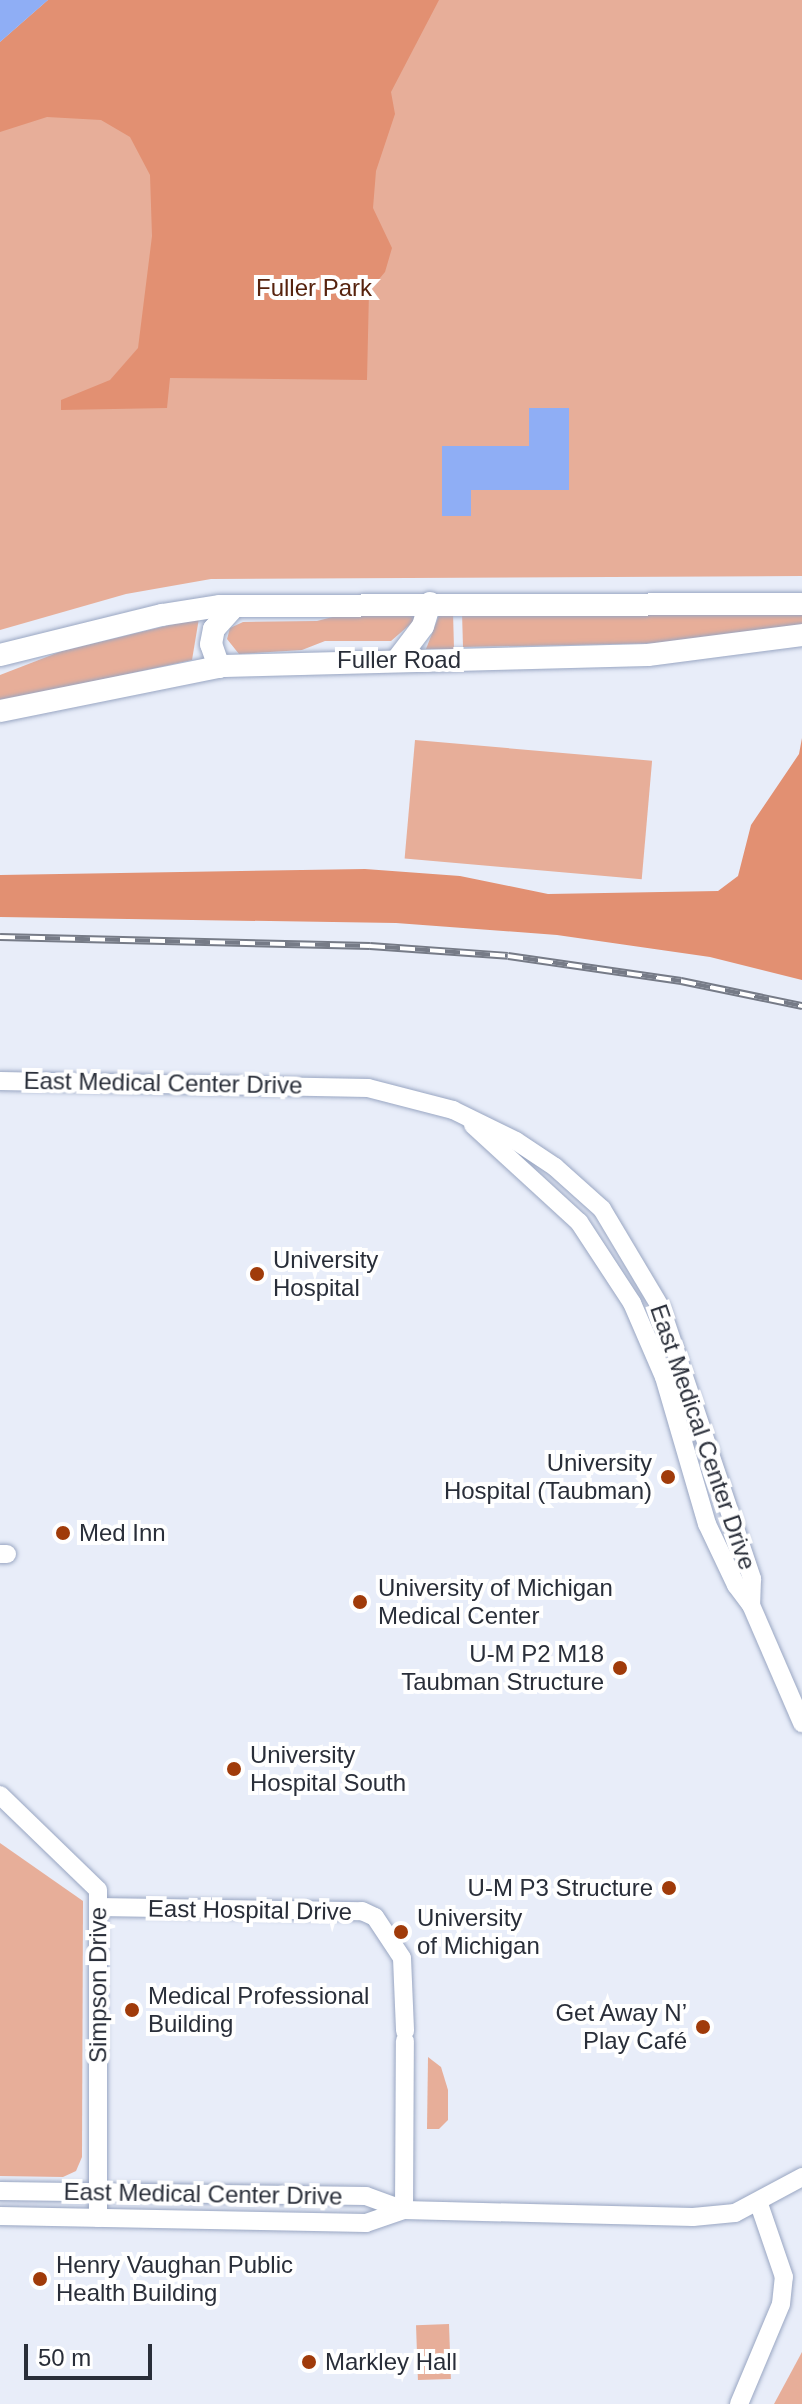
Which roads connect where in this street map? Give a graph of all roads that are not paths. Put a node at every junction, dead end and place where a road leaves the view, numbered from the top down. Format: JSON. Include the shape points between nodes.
{"nodes":[{"id":1,"x":430,"y":603,"type":"junction"},
{"id":2,"x":802,"y":604,"type":"edge"},
{"id":3,"x":235,"y":606,"type":"junction"},
{"id":4,"x":802,"y":635,"type":"edge"},
{"id":5,"x":0,"y":655,"type":"edge"},
{"id":6,"x":398,"y":659,"type":"junction"},
{"id":7,"x":219,"y":667,"type":"junction"},
{"id":8,"x":0,"y":711,"type":"edge"},
{"id":9,"x":0,"y":1081,"type":"edge"},
{"id":10,"x":465,"y":1117,"type":"junction"},
{"id":11,"x":751,"y":1605,"type":"junction"},
{"id":12,"x":802,"y":1723,"type":"edge"},
{"id":13,"x":0,"y":1795,"type":"edge"},
{"id":14,"x":98,"y":1907,"type":"junction"},
{"id":15,"x":802,"y":2177,"type":"edge"},
{"id":16,"x":0,"y":2191,"type":"edge"},
{"id":17,"x":98,"y":2192,"type":"junction"},
{"id":18,"x":759,"y":2204,"type":"junction"},
{"id":19,"x":404,"y":2210,"type":"junction"},
{"id":20,"x":0,"y":2216,"type":"edge"},
{"id":21,"x":98,"y":2218,"type":"junction"},
{"id":22,"x":739,"y":2404,"type":"edge"}],
"edges":[{"from":1,"to":2,"type":"main road"},
{"from":1,"to":3,"type":"main road"},
{"from":1,"to":6,"type":"main road","via":[[423,626]]},
{"from":3,"to":5,"type":"main road","via":[[162,615]]},
{"from":3,"to":7,"type":"main road","via":[[214,629],[211,644]]},
{"from":4,"to":6,"type":"main road","name":"Fuller Road","via":[[648,655]]},
{"from":6,"to":7,"type":"main road","name":"Fuller Road"},
{"from":7,"to":8,"type":"main road","name":"Fuller Road"},
{"from":9,"to":10,"type":"street","name":"East Medical Center Drive","via":[[340,1086],[405,1095]]},
{"from":10,"to":11,"type":"street","name":"East Medical Center Drive","via":[[579,1222],[632,1303],[664,1377],[707,1524]]},
{"from":10,"to":11,"type":"street","name":"East Medical Center Drive","via":[[529,1149],[602,1209],[648,1281],[682,1366],[752,1579]]},
{"from":11,"to":12,"type":"street","name":"East Medical Center Drive"},
{"from":13,"to":14,"type":"street","name":"Simpson Drive","via":[[90,1879],[98,1890]]},
{"from":14,"to":17,"type":"street","name":"Simpson Drive"},
{"from":14,"to":19,"type":"street","name":"East Hospital Drive","via":[[362,1911],[375,1917],[402,1958]]},
{"from":15,"to":18,"type":"street","name":"East Medical Center Drive"},
{"from":16,"to":17,"type":"street","name":"East Medical Center Drive"},
{"from":17,"to":19,"type":"street","name":"East Medical Center Drive","via":[[366,2196]]},
{"from":17,"to":21,"type":"street","name":"Simpson Drive"},
{"from":18,"to":19,"type":"street","name":"East Medical Center Drive","via":[[735,2213],[693,2217]]},
{"from":18,"to":22,"type":"street","via":[[784,2277],[781,2304]]},
{"from":19,"to":21,"type":"street","name":"East Medical Center Drive","via":[[366,2223]]},
{"from":20,"to":21,"type":"street","name":"East Medical Center Drive"}]}
